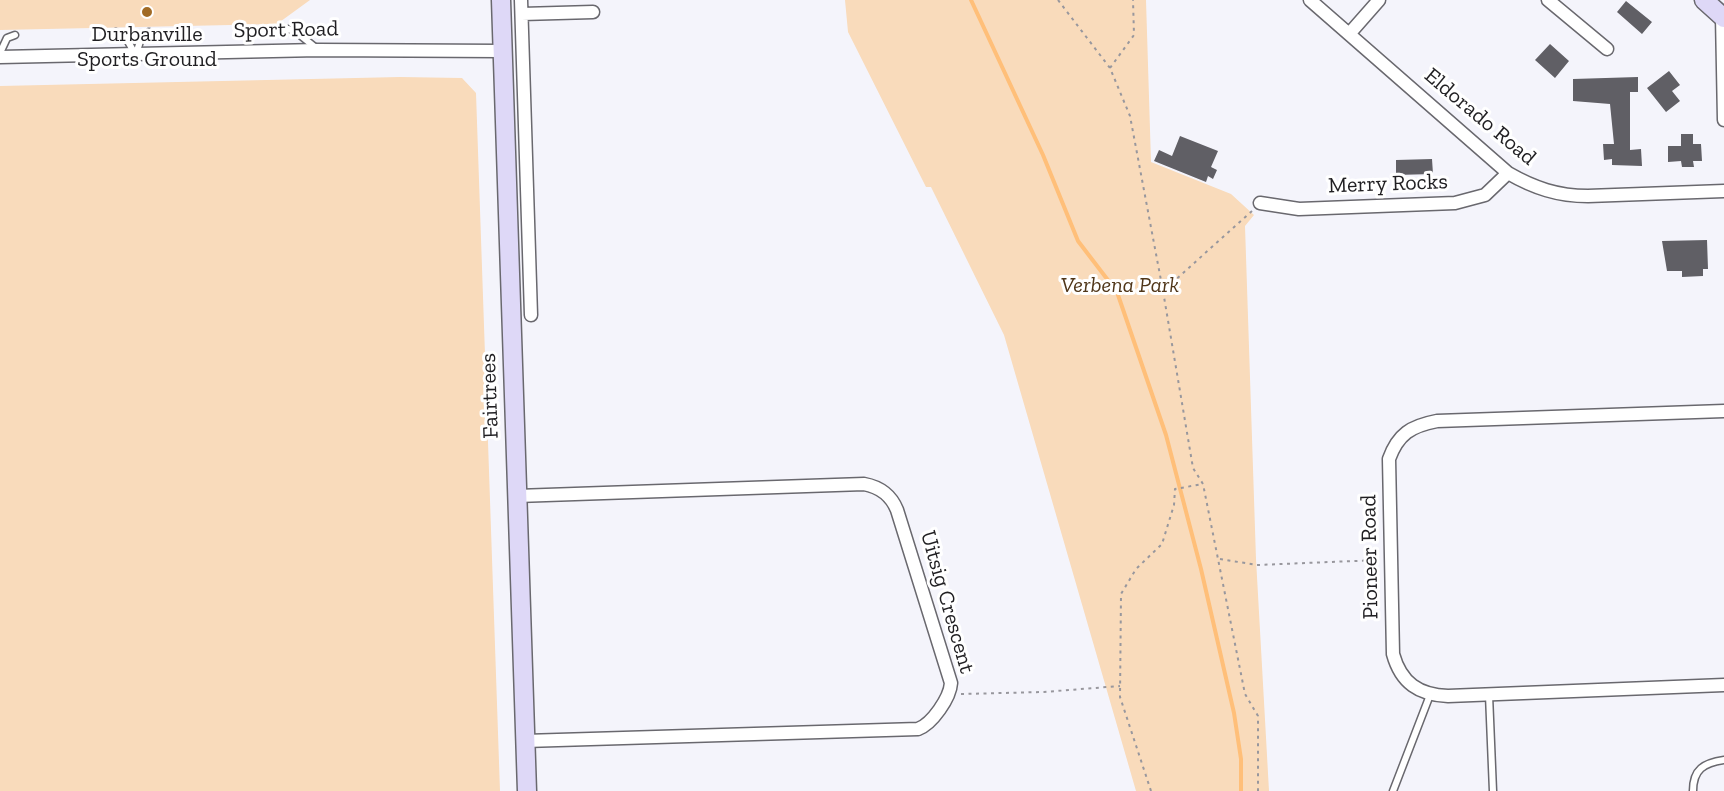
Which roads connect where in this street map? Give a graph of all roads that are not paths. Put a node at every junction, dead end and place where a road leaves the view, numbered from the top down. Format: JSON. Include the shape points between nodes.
{"nodes":[{"id":1,"x":501,"y":0,"type":"edge"},
{"id":2,"x":521,"y":0,"type":"edge"},
{"id":3,"x":1310,"y":0,"type":"edge"},
{"id":4,"x":1379,"y":0,"type":"edge"},
{"id":5,"x":1548,"y":0,"type":"edge"},
{"id":6,"x":1704,"y":0,"type":"edge"},
{"id":7,"x":593,"y":12,"type":"dead end"},
{"id":8,"x":522,"y":14,"type":"junction"},
{"id":9,"x":1723,"y":17,"type":"edge"},
{"id":10,"x":288,"y":29,"type":"dead end"},
{"id":11,"x":116,"y":32,"type":"dead end"},
{"id":12,"x":149,"y":32,"type":"dead end"},
{"id":13,"x":1350,"y":33,"type":"junction"},
{"id":14,"x":15,"y":35,"type":"dead end"},
{"id":15,"x":1607,"y":49,"type":"dead end"},
{"id":16,"x":318,"y":50,"type":"junction"},
{"id":17,"x":501,"y":51,"type":"junction"},
{"id":18,"x":135,"y":54,"type":"junction"},
{"id":19,"x":0,"y":55,"type":"edge"},
{"id":20,"x":1724,"y":120,"type":"edge"},
{"id":21,"x":1508,"y":173,"type":"junction"},
{"id":22,"x":1724,"y":191,"type":"edge"},
{"id":23,"x":1260,"y":203,"type":"road end"},
{"id":24,"x":528,"y":222,"type":"junction"},
{"id":25,"x":508,"y":223,"type":"junction"},
{"id":26,"x":531,"y":315,"type":"dead end"},
{"id":27,"x":1724,"y":411,"type":"edge"},
{"id":28,"x":517,"y":496,"type":"junction"},
{"id":29,"x":1724,"y":685,"type":"edge"},
{"id":30,"x":1430,"y":695,"type":"junction"},
{"id":31,"x":1489,"y":695,"type":"junction"},
{"id":32,"x":525,"y":741,"type":"junction"},
{"id":33,"x":1724,"y":760,"type":"edge"},
{"id":34,"x":527,"y":791,"type":"edge"},
{"id":35,"x":1392,"y":791,"type":"edge"},
{"id":36,"x":1493,"y":791,"type":"edge"},
{"id":37,"x":1693,"y":791,"type":"edge"}],
"edges":[{"from":1,"to":17,"type":"main road","name":"Fairtrees"},
{"from":2,"to":8,"type":"street"},
{"from":3,"to":13,"type":"street","name":"Eldorado Road"},
{"from":4,"to":13,"type":"street"},
{"from":5,"to":15,"type":"street"},
{"from":6,"to":9,"type":"main road"},
{"from":7,"to":8,"type":"street"},
{"from":8,"to":24,"type":"street"},
{"from":9,"to":20,"type":"street"},
{"from":10,"to":16,"type":"lane"},
{"from":11,"to":18,"type":"lane","via":[[125,36]]},
{"from":12,"to":18,"type":"lane","via":[[142,35]]},
{"from":13,"to":21,"type":"street","name":"Eldorado Road"},
{"from":14,"to":19,"type":"lane","via":[[7,38]]},
{"from":16,"to":17,"type":"street","name":"Sport Road"},
{"from":16,"to":18,"type":"street","name":"Sport Road"},
{"from":17,"to":25,"type":"main road","name":"Fairtrees"},
{"from":18,"to":19,"type":"street","name":"Sport Road"},
{"from":21,"to":22,"type":"street","name":"Eldorado Road","via":[[1535,187],[1568,196]]},
{"from":21,"to":23,"type":"street","name":"Merry Rocks","via":[[1485,195],[1455,203],[1299,209]]},
{"from":24,"to":25,"type":"street"},
{"from":24,"to":26,"type":"street"},
{"from":25,"to":28,"type":"main road","name":"Fairtrees"},
{"from":27,"to":30,"type":"street","name":"Pioneer Road","via":[[1437,421],[1410,428],[1401,435],[1389,459],[1393,654],[1397,669],[1414,688]]},
{"from":28,"to":32,"type":"main road","name":"Fairtrees"},
{"from":28,"to":32,"type":"street","name":"Uitsig Crescent","via":[[858,484],[877,487],[897,510],[950,679],[950,692],[928,724],[918,729]]},
{"from":29,"to":31,"type":"street"},
{"from":30,"to":31,"type":"street"},
{"from":30,"to":35,"type":"lane"},
{"from":31,"to":36,"type":"lane"},
{"from":32,"to":34,"type":"main road","name":"Fairtrees"},
{"from":33,"to":37,"type":"lane","via":[[1701,767],[1693,779]]}]}
